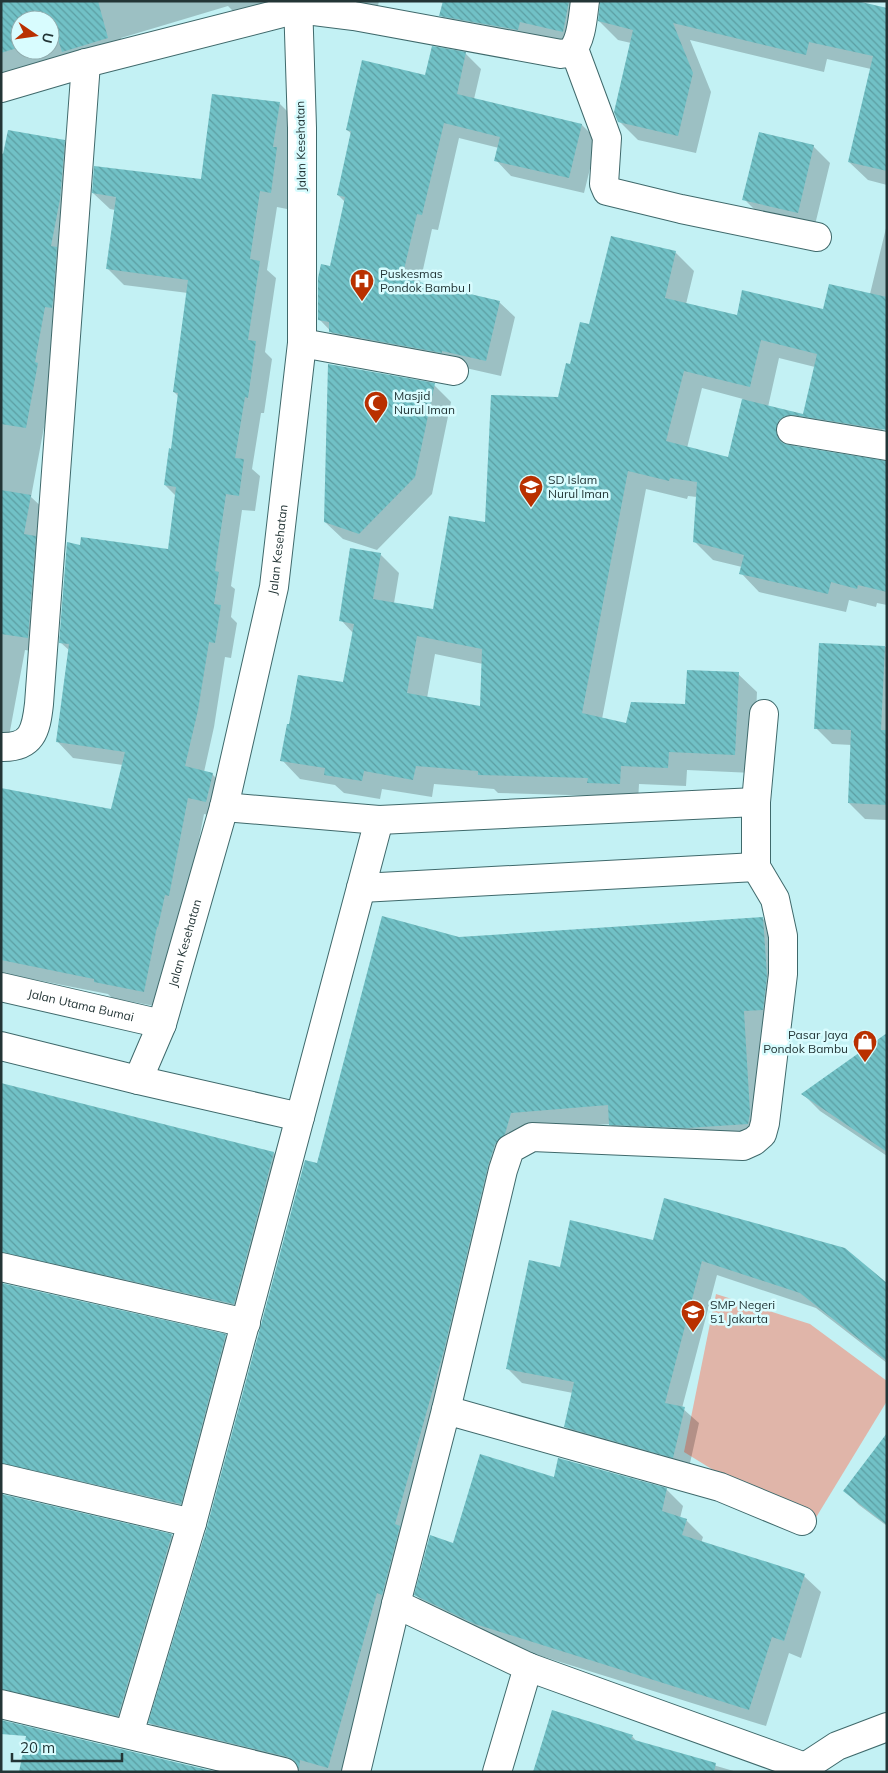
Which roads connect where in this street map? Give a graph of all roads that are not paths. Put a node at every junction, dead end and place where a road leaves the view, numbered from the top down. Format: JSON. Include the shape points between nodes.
{"nodes":[{"id":1,"x":585,"y":1,"type":"edge"},
{"id":2,"x":298,"y":5,"type":"edge"},
{"id":3,"x":574,"y":48,"type":"junction"},
{"id":4,"x":86,"y":63,"type":"junction"},
{"id":5,"x":1,"y":88,"type":"edge"},
{"id":6,"x":817,"y":237,"type":"dead end"},
{"id":7,"x":302,"y":343,"type":"junction"},
{"id":8,"x":454,"y":370,"type":"dead end"},
{"id":9,"x":791,"y":430,"type":"dead end"},
{"id":10,"x":887,"y":446,"type":"edge"},
{"id":11,"x":764,"y":714,"type":"dead end"},
{"id":12,"x":1,"y":747,"type":"edge"},
{"id":13,"x":756,"y":802,"type":"junction"},
{"id":14,"x":224,"y":807,"type":"junction"},
{"id":15,"x":379,"y":820,"type":"junction"},
{"id":16,"x":756,"y":867,"type":"junction"},
{"id":17,"x":361,"y":888,"type":"junction"},
{"id":18,"x":1,"y":987,"type":"edge"},
{"id":19,"x":162,"y":1024,"type":"junction"},
{"id":20,"x":1,"y":1046,"type":"edge"},
{"id":21,"x":138,"y":1080,"type":"junction"},
{"id":22,"x":300,"y":1117,"type":"junction"},
{"id":23,"x":1,"y":1267,"type":"edge"},
{"id":24,"x":246,"y":1323,"type":"junction"},
{"id":25,"x":446,"y":1410,"type":"junction"},
{"id":26,"x":1,"y":1478,"type":"edge"},
{"id":27,"x":802,"y":1521,"type":"dead end"},
{"id":28,"x":192,"y":1523,"type":"junction"},
{"id":29,"x":396,"y":1604,"type":"junction"},
{"id":30,"x":528,"y":1667,"type":"junction"},
{"id":31,"x":1,"y":1704,"type":"edge"},
{"id":32,"x":887,"y":1727,"type":"edge"},
{"id":33,"x":129,"y":1734,"type":"junction"},
{"id":34,"x":803,"y":1770,"type":"edge"},
{"id":35,"x":284,"y":1772,"type":"edge"},
{"id":36,"x":356,"y":1772,"type":"edge"},
{"id":37,"x":497,"y":1772,"type":"edge"}],
"edges":[{"from":1,"to":3,"type":"street"},
{"from":2,"to":3,"type":"street","via":[[545,52],[561,54]]},
{"from":2,"to":4,"type":"street"},
{"from":2,"to":7,"type":"street","name":"Jalan Kesehatan","via":[[302,128]]},
{"from":3,"to":6,"type":"street","via":[[607,138],[604,184],[607,191]]},
{"from":4,"to":5,"type":"street"},
{"from":4,"to":12,"type":"street","via":[[37,724],[23,744],[13,748]]},
{"from":7,"to":8,"type":"street"},
{"from":7,"to":14,"type":"street","name":"Jalan Kesehatan","via":[[274,587]]},
{"from":9,"to":10,"type":"street"},
{"from":11,"to":13,"type":"street"},
{"from":13,"to":15,"type":"street"},
{"from":13,"to":16,"type":"street"},
{"from":14,"to":15,"type":"street"},
{"from":14,"to":19,"type":"street","name":"Jalan Kesehatan"},
{"from":15,"to":17,"type":"street"},
{"from":16,"to":17,"type":"street"},
{"from":16,"to":25,"type":"street","via":[[775,899],[784,936],[783,974],[762,1134],[743,1146],[532,1137],[510,1148]]},
{"from":17,"to":22,"type":"street"},
{"from":18,"to":19,"type":"street","name":"Jalan Utama Bumai"},
{"from":19,"to":21,"type":"street","name":"Jalan Kesehatan"},
{"from":20,"to":21,"type":"street"},
{"from":21,"to":22,"type":"street"},
{"from":22,"to":24,"type":"street"},
{"from":23,"to":24,"type":"street"},
{"from":24,"to":28,"type":"street"},
{"from":25,"to":27,"type":"street","via":[[720,1487]]},
{"from":25,"to":29,"type":"street"},
{"from":26,"to":28,"type":"street"},
{"from":28,"to":33,"type":"street"},
{"from":29,"to":30,"type":"street"},
{"from":29,"to":36,"type":"street"},
{"from":30,"to":34,"type":"street"},
{"from":30,"to":37,"type":"street"},
{"from":31,"to":33,"type":"street"},
{"from":32,"to":34,"type":"street","via":[[837,1746]]},
{"from":33,"to":35,"type":"street"}]}
